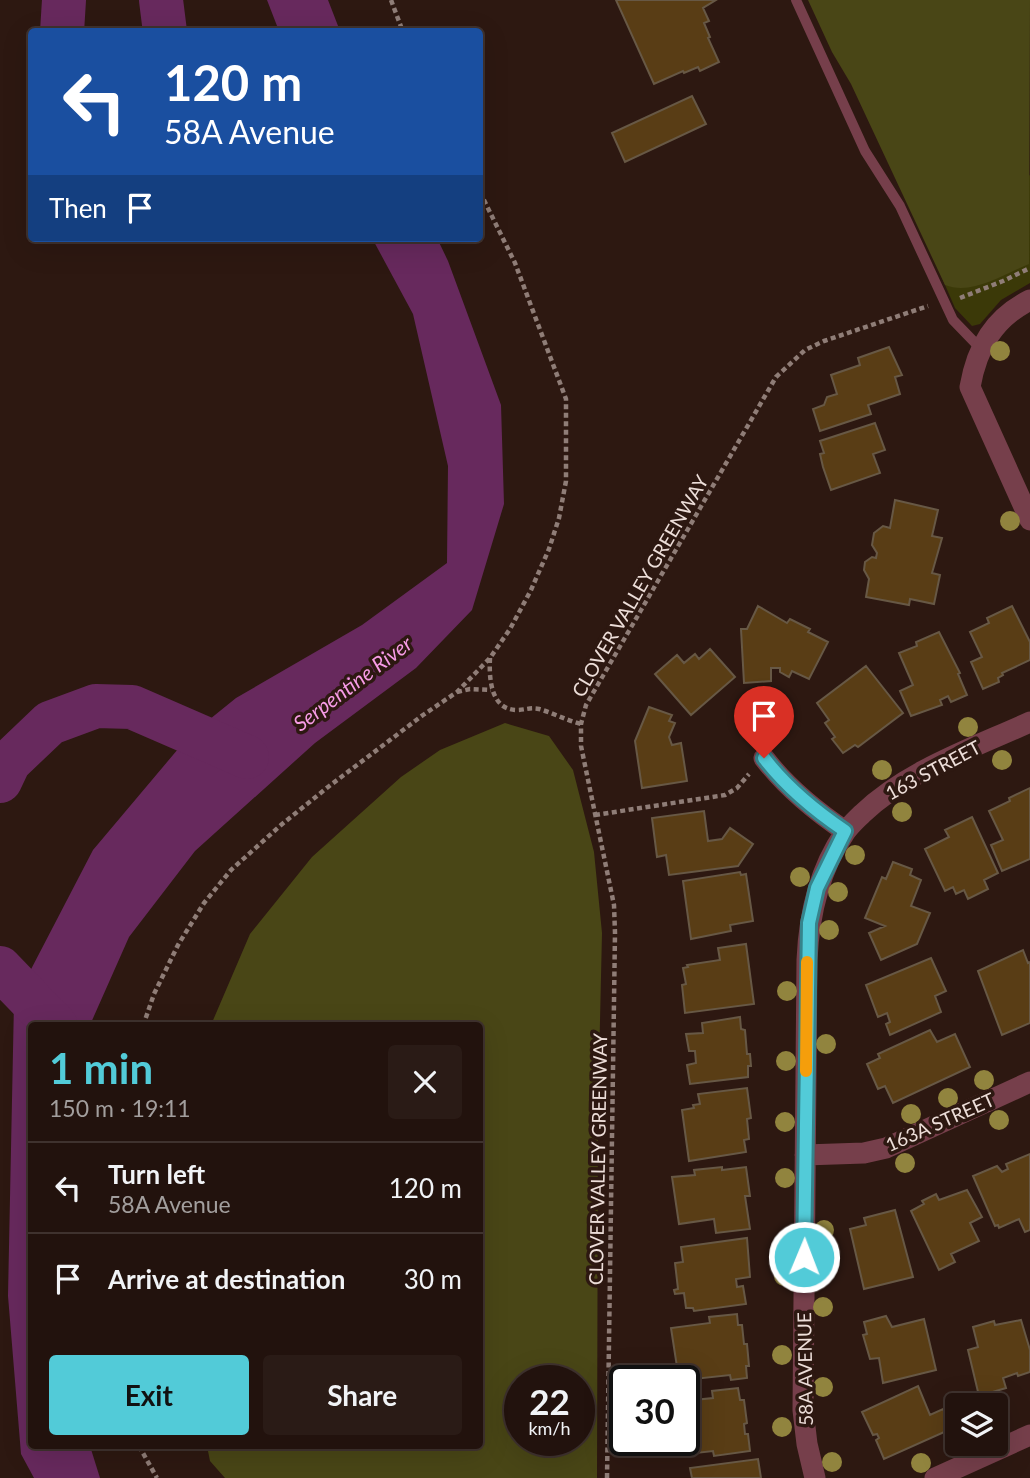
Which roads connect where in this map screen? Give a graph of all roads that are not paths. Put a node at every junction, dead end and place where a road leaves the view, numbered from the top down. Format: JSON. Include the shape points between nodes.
{"nodes":[{"id":1,"x":796,"y":0,"type":"edge"},
{"id":2,"x":1030,"y":299,"type":"edge"},
{"id":3,"x":981,"y":349,"type":"junction"},
{"id":4,"x":1030,"y":520,"type":"edge"},
{"id":5,"x":1030,"y":722,"type":"edge"},
{"id":6,"x":764,"y":758,"type":"dead end"},
{"id":7,"x":845,"y":831,"type":"junction"},
{"id":8,"x":1030,"y":1082,"type":"edge"},
{"id":9,"x":805,"y":1155,"type":"junction"},
{"id":10,"x":1030,"y":1435,"type":"edge"},
{"id":11,"x":814,"y":1478,"type":"edge"},
{"id":12,"x":935,"y":1478,"type":"edge"}],
"edges":[{"from":1,"to":3,"type":"lane","via":[[865,151],[900,206],[953,320]]},
{"from":2,"to":3,"type":"street","via":[[1011,309]]},
{"from":3,"to":4,"type":"street","via":[[970,387]]},
{"from":5,"to":7,"type":"street","name":"163 STREET","via":[[891,789]]},
{"from":6,"to":7,"type":"street","via":[[813,809]]},
{"from":7,"to":9,"type":"street","name":"58A AVENUE","via":[[817,888],[809,923]]},
{"from":8,"to":9,"type":"street","name":"163A STREET","via":[[886,1148]]},
{"from":9,"to":11,"type":"street","name":"58A AVENUE","via":[[803,1410]]},
{"from":10,"to":12,"type":"street"}]}
